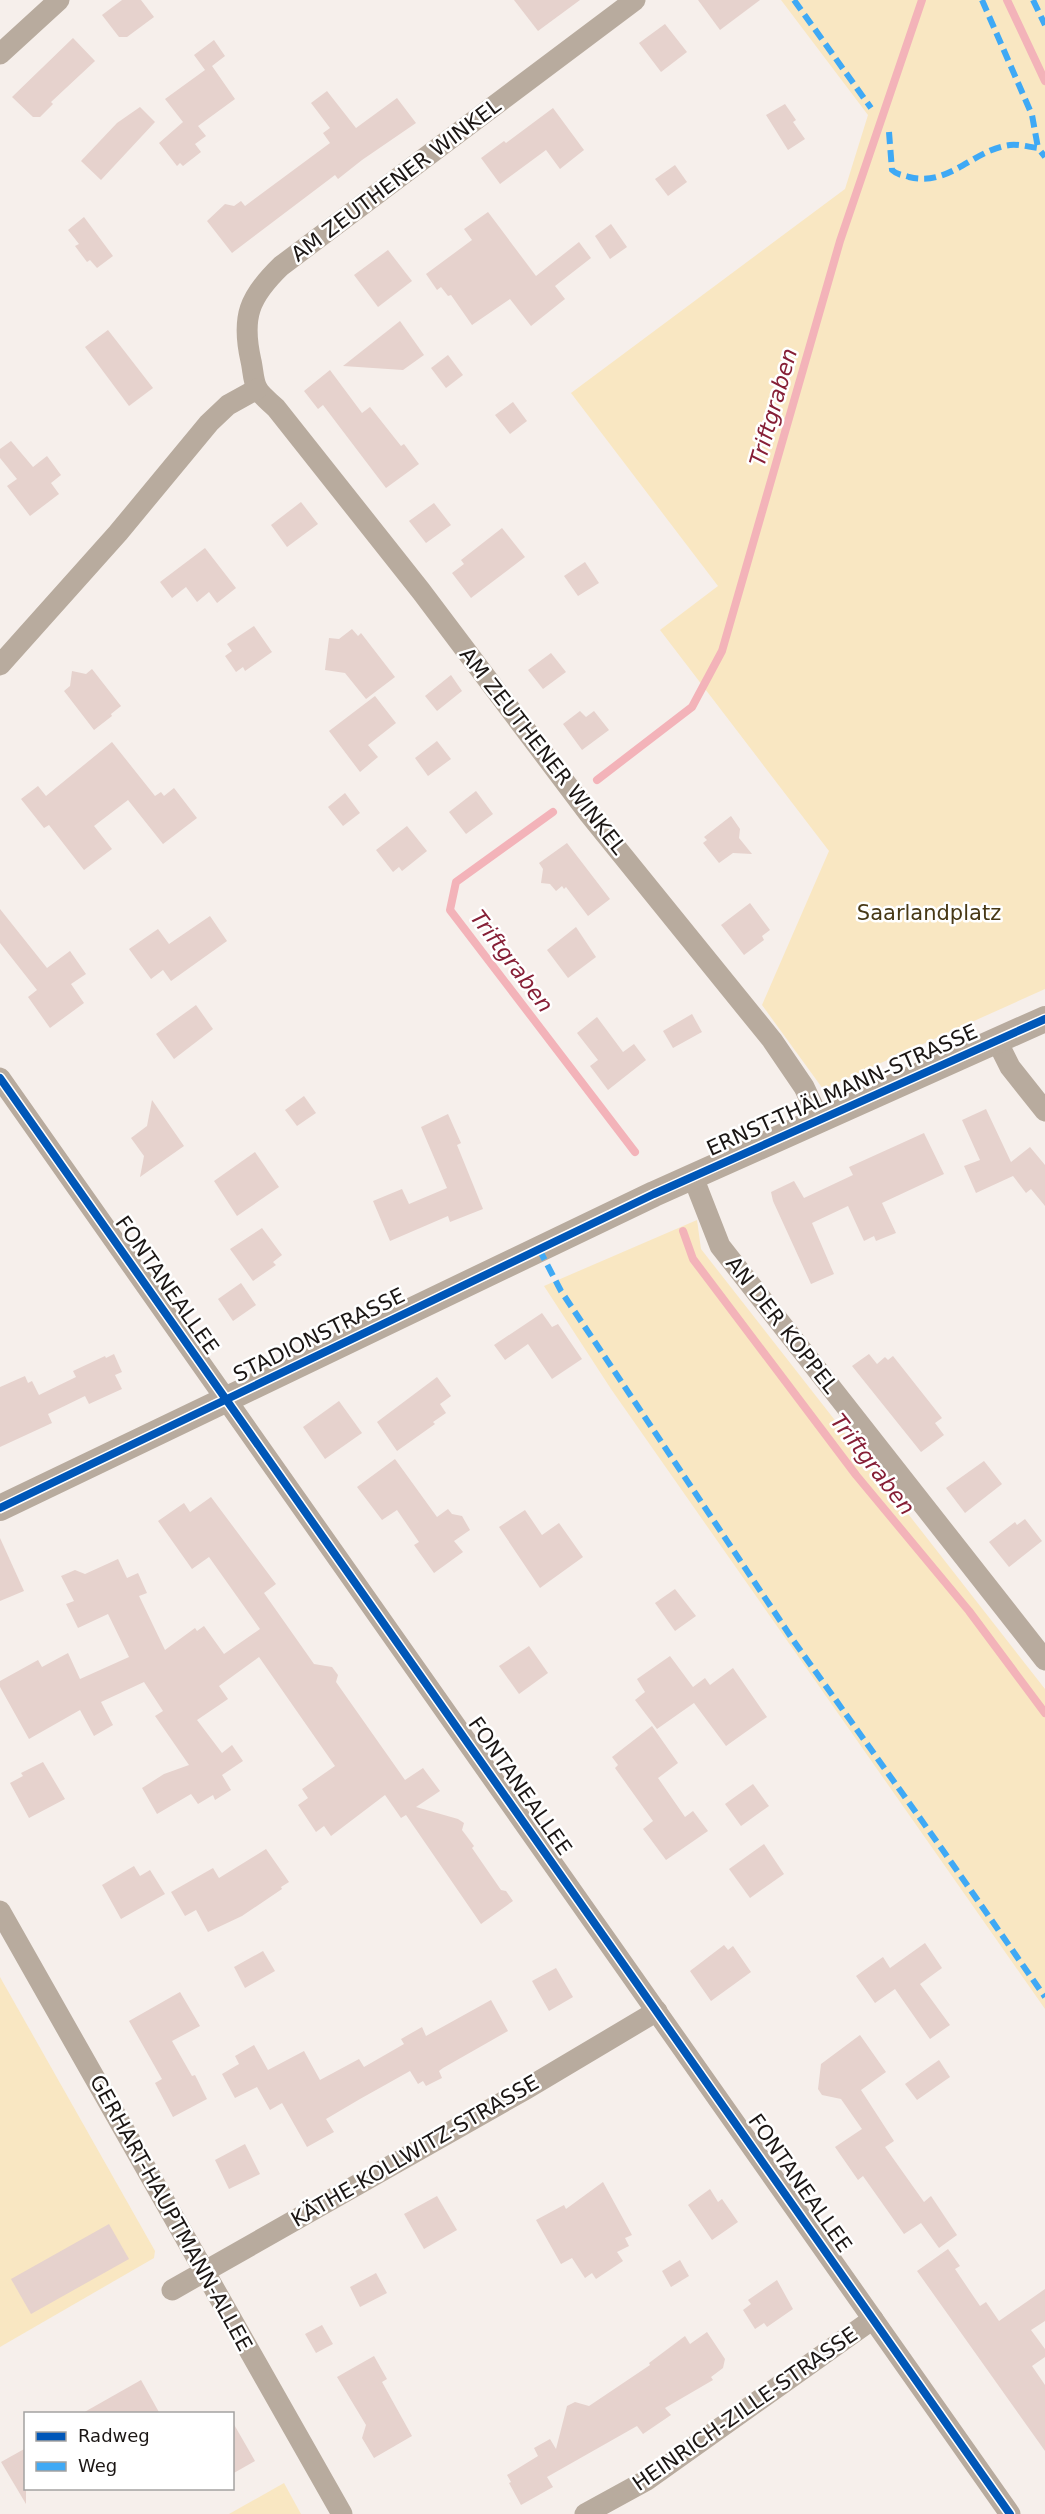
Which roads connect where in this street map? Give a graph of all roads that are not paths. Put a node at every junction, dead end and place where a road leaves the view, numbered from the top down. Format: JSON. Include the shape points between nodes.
{"nodes":[{"id":1,"x":59,"y":0,"type":"edge"},
{"id":2,"x":621,"y":4,"type":"edge"},
{"id":3,"x":0,"y":54,"type":"edge"},
{"id":4,"x":257,"y":389,"type":"junction"},
{"id":5,"x":0,"y":665,"type":"edge"},
{"id":6,"x":1045,"y":1019,"type":"edge"},
{"id":7,"x":997,"y":1041,"type":"junction"},
{"id":8,"x":0,"y":1078,"type":"edge"},
{"id":9,"x":1045,"y":1111,"type":"edge"},
{"id":10,"x":820,"y":1121,"type":"junction"},
{"id":11,"x":693,"y":1177,"type":"junction"},
{"id":12,"x":654,"y":1194,"type":"joint"},
{"id":13,"x":225,"y":1400,"type":"junction"},
{"id":14,"x":0,"y":1508,"type":"edge"},
{"id":15,"x":1045,"y":1660,"type":"edge"},
{"id":16,"x":0,"y":1911,"type":"edge"},
{"id":17,"x":657,"y":2011,"type":"junction"},
{"id":18,"x":203,"y":2272,"type":"junction"},
{"id":19,"x":172,"y":2290,"type":"dead end"},
{"id":20,"x":873,"y":2319,"type":"junction"},
{"id":21,"x":342,"y":2514,"type":"edge"},
{"id":22,"x":585,"y":2514,"type":"edge"},
{"id":23,"x":1010,"y":2514,"type":"edge"}],
"edges":[{"from":1,"to":3,"type":"street"},
{"from":2,"to":4,"type":"street","name":"AM ZEUTHENER WINKEL","via":[[281,266],[262,285],[248,314],[246,332]]},
{"from":4,"to":5,"type":"street","via":[[228,405],[209,423],[118,533]]},
{"from":4,"to":10,"type":"street","name":"AM ZEUTHENER WINKEL","via":[[421,591],[663,908],[772,1040],[804,1087]]},
{"from":6,"to":7,"type":"street","name":"ERNST-THÄLMANN-STRASSE"},
{"from":7,"to":9,"type":"street","via":[[1010,1067]]},
{"from":7,"to":10,"type":"street","name":"ERNST-THÄLMANN-STRASSE"},
{"from":8,"to":13,"type":"street","name":"FONTANEALLEE"},
{"from":10,"to":11,"type":"street","name":"ERNST-THÄLMANN-STRASSE"},
{"from":11,"to":12,"type":"street","name":"ERNST-THÄLMANN-STRASSE"},
{"from":11,"to":15,"type":"street","name":"AN DER KOPPEL","via":[[720,1246]]},
{"from":12,"to":13,"type":"street","name":"STADIONSTRASSE"},
{"from":13,"to":14,"type":"street","name":"STADIONSTRASSE"},
{"from":13,"to":17,"type":"street","name":"FONTANEALLEE"},
{"from":16,"to":18,"type":"street","name":"GERHART-HAUPTMANN-ALLEE"},
{"from":17,"to":18,"type":"street","name":"KÄTHE-KOLLWITZ-STRASSE"},
{"from":17,"to":20,"type":"street","name":"FONTANEALLEE"},
{"from":18,"to":19,"type":"street","name":"KÄTHE-KOLLWITZ-STRASSE"},
{"from":18,"to":21,"type":"street","name":"GERHART-HAUPTMANN-ALLEE"},
{"from":20,"to":22,"type":"street","name":"HEINRICH-ZILLE-STRASSE","via":[[647,2480]]},
{"from":20,"to":23,"type":"street","name":"FONTANEALLEE"}]}
